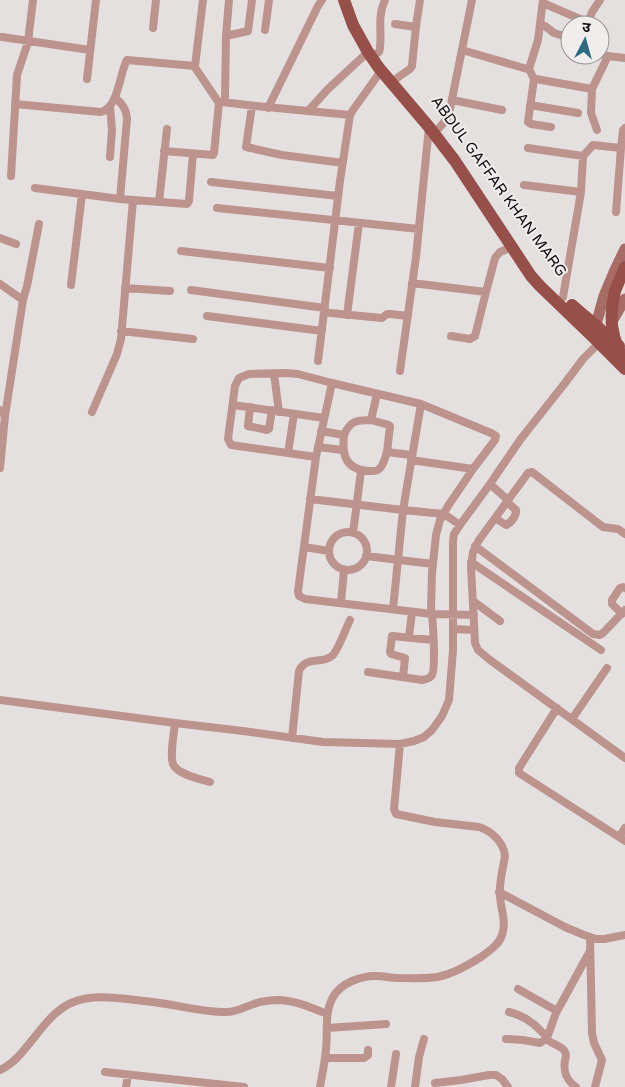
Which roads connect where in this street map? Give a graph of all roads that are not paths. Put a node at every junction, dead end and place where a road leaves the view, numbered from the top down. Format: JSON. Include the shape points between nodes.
{"nodes":[{"id":1,"x":33,"y":0,"type":"edge"},
{"id":2,"x":96,"y":0,"type":"edge"},
{"id":3,"x":156,"y":0,"type":"edge"},
{"id":4,"x":203,"y":0,"type":"edge"},
{"id":5,"x":229,"y":0,"type":"edge"},
{"id":6,"x":252,"y":0,"type":"edge"},
{"id":7,"x":269,"y":0,"type":"edge"},
{"id":8,"x":322,"y":0,"type":"edge"},
{"id":9,"x":344,"y":0,"type":"edge"},
{"id":10,"x":350,"y":0,"type":"edge"},
{"id":11,"x":385,"y":0,"type":"edge"},
{"id":12,"x":420,"y":0,"type":"edge"},
{"id":13,"x":472,"y":0,"type":"edge"},
{"id":14,"x":600,"y":0,"type":"edge"},
{"id":15,"x":543,"y":1,"type":"edge"},
{"id":16,"x":571,"y":15,"type":"edge"},
{"id":17,"x":591,"y":15,"type":"edge"},
{"id":18,"x":395,"y":24,"type":"dead end"},
{"id":19,"x":540,"y":24,"type":"junction"},
{"id":20,"x":416,"y":27,"type":"junction"},
{"id":21,"x":153,"y":28,"type":"dead end"},
{"id":22,"x":265,"y":30,"type":"dead end"},
{"id":23,"x":560,"y":35,"type":"edge"},
{"id":24,"x":226,"y":36,"type":"junction"},
{"id":25,"x":2,"y":37,"type":"dead end"},
{"id":26,"x":28,"y":42,"type":"junction"},
{"id":27,"x":90,"y":50,"type":"junction"},
{"id":28,"x":462,"y":50,"type":"junction"},
{"id":29,"x":372,"y":53,"type":"junction"},
{"id":30,"x":610,"y":56,"type":"edge"},
{"id":31,"x":625,"y":58,"type":"edge"},
{"id":32,"x":600,"y":65,"type":"edge"},
{"id":33,"x":194,"y":66,"type":"junction"},
{"id":34,"x":529,"y":69,"type":"junction"},
{"id":35,"x":381,"y":71,"type":"junction"},
{"id":36,"x":397,"y":78,"type":"junction"},
{"id":37,"x":87,"y":79,"type":"dead end"},
{"id":38,"x":534,"y":80,"type":"junction"},
{"id":39,"x":592,"y":89,"type":"junction"},
{"id":40,"x":115,"y":98,"type":"junction"},
{"id":41,"x":222,"y":100,"type":"junction"},
{"id":42,"x":452,"y":100,"type":"junction"},
{"id":43,"x":15,"y":104,"type":"junction"},
{"id":44,"x":530,"y":105,"type":"junction"},
{"id":45,"x":110,"y":106,"type":"junction"},
{"id":46,"x":252,"y":106,"type":"junction"},
{"id":47,"x":268,"y":108,"type":"junction"},
{"id":48,"x":502,"y":110,"type":"dead end"},
{"id":49,"x":308,"y":111,"type":"junction"},
{"id":50,"x":578,"y":113,"type":"dead end"},
{"id":51,"x":350,"y":115,"type":"junction"},
{"id":52,"x":551,"y":127,"type":"dead end"},
{"id":53,"x":434,"y":128,"type":"junction"},
{"id":54,"x":625,"y":128,"type":"edge"},
{"id":55,"x":167,"y":129,"type":"dead end"},
{"id":56,"x":596,"y":130,"type":"dead end"},
{"id":57,"x":528,"y":148,"type":"dead end"},
{"id":58,"x":621,"y":148,"type":"junction"},
{"id":59,"x":164,"y":151,"type":"junction"},
{"id":60,"x":193,"y":154,"type":"junction"},
{"id":61,"x":583,"y":156,"type":"junction"},
{"id":62,"x":110,"y":157,"type":"dead end"},
{"id":63,"x":343,"y":163,"type":"junction"},
{"id":64,"x":11,"y":176,"type":"dead end"},
{"id":65,"x":211,"y":182,"type":"dead end"},
{"id":66,"x":524,"y":185,"type":"dead end"},
{"id":67,"x":35,"y":188,"type":"dead end"},
{"id":68,"x":582,"y":192,"type":"junction"},
{"id":69,"x":82,"y":194,"type":"junction"},
{"id":70,"x":338,"y":196,"type":"junction"},
{"id":71,"x":120,"y":199,"type":"junction"},
{"id":72,"x":133,"y":200,"type":"junction"},
{"id":73,"x":159,"y":202,"type":"junction"},
{"id":74,"x":217,"y":208,"type":"dead end"},
{"id":75,"x":616,"y":212,"type":"dead end"},
{"id":76,"x":335,"y":221,"type":"junction"},
{"id":77,"x":359,"y":223,"type":"junction"},
{"id":78,"x":39,"y":224,"type":"dead end"},
{"id":79,"x":419,"y":229,"type":"junction"},
{"id":80,"x":0,"y":238,"type":"edge"},
{"id":81,"x":16,"y":244,"type":"dead end"},
{"id":82,"x":512,"y":247,"type":"junction"},
{"id":83,"x":625,"y":249,"type":"edge"},
{"id":84,"x":181,"y":251,"type":"dead end"},
{"id":85,"x":625,"y":266,"type":"edge"},
{"id":86,"x":330,"y":268,"type":"junction"},
{"id":87,"x":412,"y":283,"type":"junction"},
{"id":88,"x":0,"y":284,"type":"edge"},
{"id":89,"x":71,"y":285,"type":"dead end"},
{"id":90,"x":125,"y":288,"type":"junction"},
{"id":91,"x":191,"y":290,"type":"dead end"},
{"id":92,"x":170,"y":291,"type":"dead end"},
{"id":93,"x":486,"y":292,"type":"junction"},
{"id":94,"x":620,"y":295,"type":"edge"},
{"id":95,"x":563,"y":297,"type":"junction"},
{"id":96,"x":23,"y":300,"type":"junction"},
{"id":97,"x":327,"y":310,"type":"junction"},
{"id":98,"x":347,"y":315,"type":"junction"},
{"id":99,"x":207,"y":316,"type":"dead end"},
{"id":100,"x":408,"y":316,"type":"junction"},
{"id":101,"x":121,"y":330,"type":"junction"},
{"id":102,"x":322,"y":331,"type":"junction"},
{"id":103,"x":598,"y":335,"type":"junction"},
{"id":104,"x":451,"y":336,"type":"dead end"},
{"id":105,"x":194,"y":339,"type":"dead end"},
{"id":106,"x":625,"y":352,"type":"edge"},
{"id":107,"x":318,"y":361,"type":"dead end"},
{"id":108,"x":625,"y":361,"type":"edge"},
{"id":109,"x":625,"y":369,"type":"edge"},
{"id":110,"x":400,"y":371,"type":"dead end"},
{"id":111,"x":274,"y":374,"type":"junction"},
{"id":112,"x":332,"y":383,"type":"junction"},
{"id":113,"x":377,"y":394,"type":"junction"},
{"id":114,"x":421,"y":404,"type":"junction"},
{"id":115,"x":233,"y":405,"type":"junction"},
{"id":116,"x":250,"y":407,"type":"junction"},
{"id":117,"x":275,"y":411,"type":"junction"},
{"id":118,"x":92,"y":412,"type":"dead end"},
{"id":119,"x":294,"y":414,"type":"junction"},
{"id":120,"x":2,"y":418,"type":"edge"},
{"id":121,"x":324,"y":418,"type":"junction"},
{"id":122,"x":371,"y":420,"type":"junction"},
{"id":123,"x":321,"y":431,"type":"junction"},
{"id":124,"x":344,"y":435,"type":"junction"},
{"id":125,"x":318,"y":446,"type":"junction"},
{"id":126,"x":343,"y":450,"type":"junction"},
{"id":127,"x":387,"y":452,"type":"junction"},
{"id":128,"x":288,"y":454,"type":"junction"},
{"id":129,"x":316,"y":457,"type":"junction"},
{"id":130,"x":411,"y":457,"type":"junction"},
{"id":131,"x":0,"y":468,"type":"edge"},
{"id":132,"x":472,"y":469,"type":"junction"},
{"id":133,"x":362,"y":471,"type":"junction"},
{"id":134,"x":490,"y":484,"type":"junction"},
{"id":135,"x":310,"y":498,"type":"junction"},
{"id":136,"x":507,"y":501,"type":"junction"},
{"id":137,"x":357,"y":504,"type":"junction"},
{"id":138,"x":403,"y":510,"type":"junction"},
{"id":139,"x":444,"y":514,"type":"junction"},
{"id":140,"x":495,"y":518,"type":"junction"},
{"id":141,"x":460,"y":525,"type":"junction"},
{"id":142,"x":353,"y":533,"type":"junction"},
{"id":143,"x":625,"y":534,"type":"edge"},
{"id":144,"x":304,"y":546,"type":"junction"},
{"id":145,"x":475,"y":546,"type":"junction"},
{"id":146,"x":328,"y":551,"type":"junction"},
{"id":147,"x":366,"y":556,"type":"junction"},
{"id":148,"x":398,"y":559,"type":"junction"},
{"id":149,"x":472,"y":562,"type":"junction"},
{"id":150,"x":433,"y":564,"type":"junction"},
{"id":151,"x":344,"y":570,"type":"junction"},
{"id":152,"x":625,"y":588,"type":"edge"},
{"id":153,"x":473,"y":601,"type":"junction"},
{"id":154,"x":341,"y":603,"type":"junction"},
{"id":155,"x":393,"y":610,"type":"junction"},
{"id":156,"x":412,"y":612,"type":"junction"},
{"id":157,"x":432,"y":614,"type":"junction"},
{"id":158,"x":474,"y":615,"type":"junction"},
{"id":159,"x":623,"y":615,"type":"edge"},
{"id":160,"x":453,"y":616,"type":"junction"},
{"id":161,"x":350,"y":620,"type":"dead end"},
{"id":162,"x":500,"y":621,"type":"dead end"},
{"id":163,"x":453,"y":629,"type":"junction"},
{"id":164,"x":474,"y":630,"type":"junction"},
{"id":165,"x":597,"y":635,"type":"junction"},
{"id":166,"x":409,"y":637,"type":"junction"},
{"id":167,"x":433,"y":640,"type":"junction"},
{"id":168,"x":607,"y":668,"type":"dead end"},
{"id":169,"x":368,"y":672,"type":"dead end"},
{"id":170,"x":404,"y":677,"type":"junction"},
{"id":171,"x":0,"y":700,"type":"edge"},
{"id":172,"x":556,"y":708,"type":"junction"},
{"id":173,"x":572,"y":719,"type":"junction"},
{"id":174,"x":175,"y":723,"type":"junction"},
{"id":175,"x":292,"y":738,"type":"junction"},
{"id":176,"x":400,"y":744,"type":"junction"},
{"id":177,"x":625,"y":758,"type":"edge"},
{"id":178,"x":210,"y":782,"type":"dead end"},
{"id":179,"x":625,"y":828,"type":"edge"},
{"id":180,"x":622,"y":839,"type":"edge"},
{"id":181,"x":500,"y":892,"type":"junction"},
{"id":182,"x":625,"y":935,"type":"edge"},
{"id":183,"x":590,"y":937,"type":"junction"},
{"id":184,"x":591,"y":950,"type":"junction"},
{"id":185,"x":518,"y":989,"type":"dead end"},
{"id":186,"x":557,"y":1011,"type":"junction"},
{"id":187,"x":509,"y":1012,"type":"dead end"},
{"id":188,"x":327,"y":1014,"type":"junction"},
{"id":189,"x":386,"y":1024,"type":"dead end"},
{"id":190,"x":327,"y":1028,"type":"junction"},
{"id":191,"x":547,"y":1038,"type":"junction"},
{"id":192,"x":424,"y":1039,"type":"dead end"},
{"id":193,"x":506,"y":1039,"type":"dead end"},
{"id":194,"x":368,"y":1050,"type":"dead end"},
{"id":195,"x":396,"y":1054,"type":"dead end"},
{"id":196,"x":325,"y":1058,"type":"junction"},
{"id":197,"x":0,"y":1070,"type":"edge"},
{"id":198,"x":105,"y":1072,"type":"dead end"},
{"id":199,"x":128,"y":1075,"type":"junction"},
{"id":200,"x":435,"y":1083,"type":"dead end"},
{"id":201,"x":187,"y":1084,"type":"edge"},
{"id":202,"x":219,"y":1086,"type":"edge"},
{"id":203,"x":126,"y":1087,"type":"edge"},
{"id":204,"x":244,"y":1087,"type":"edge"},
{"id":205,"x":320,"y":1087,"type":"edge"},
{"id":206,"x":391,"y":1087,"type":"edge"},
{"id":207,"x":414,"y":1087,"type":"edge"},
{"id":208,"x":508,"y":1087,"type":"edge"},
{"id":209,"x":576,"y":1087,"type":"edge"},
{"id":210,"x":595,"y":1087,"type":"edge"}],
"edges":[{"from":1,"to":26,"type":"street"},
{"from":2,"to":27,"type":"street"},
{"from":3,"to":21,"type":"street"},
{"from":4,"to":33,"type":"street"},
{"from":5,"to":24,"type":"street"},
{"from":6,"to":24,"type":"street","via":[[248,31]]},
{"from":7,"to":22,"type":"street"},
{"from":8,"to":47,"type":"street"},
{"from":9,"to":29,"type":"main road","name":"ABDUL GAFFAR KHAN MARG","via":[[353,25]]},
{"from":10,"to":29,"type":"main road","name":"ABDUL GAFFAR KHAN MARG"},
{"from":11,"to":29,"type":"street","via":[[380,11],[380,48],[379,52]]},
{"from":12,"to":20,"type":"street"},
{"from":13,"to":28,"type":"street"},
{"from":14,"to":17,"type":"street"},
{"from":15,"to":16,"type":"street"},
{"from":15,"to":19,"type":"street"},
{"from":18,"to":20,"type":"street"},
{"from":19,"to":23,"type":"street"},
{"from":19,"to":34,"type":"street"},
{"from":20,"to":36,"type":"street","via":[[412,66]]},
{"from":24,"to":41,"type":"street"},
{"from":25,"to":26,"type":"street"},
{"from":26,"to":27,"type":"street"},
{"from":26,"to":43,"type":"street","via":[[17,75]]},
{"from":27,"to":37,"type":"street"},
{"from":28,"to":34,"type":"street"},
{"from":28,"to":42,"type":"street"},
{"from":29,"to":35,"type":"main road","name":"ABDUL GAFFAR KHAN MARG"},
{"from":29,"to":36,"type":"main road","name":"ABDUL GAFFAR KHAN MARG"},
{"from":29,"to":49,"type":"street","via":[[328,89]]},
{"from":30,"to":31,"type":"street"},
{"from":32,"to":39,"type":"street"},
{"from":33,"to":40,"type":"street","via":[[127,60]]},
{"from":33,"to":41,"type":"street"},
{"from":34,"to":38,"type":"street"},
{"from":35,"to":51,"type":"street"},
{"from":35,"to":53,"type":"main road","name":"ABDUL GAFFAR KHAN MARG"},
{"from":36,"to":53,"type":"main road","name":"ABDUL GAFFAR KHAN MARG"},
{"from":38,"to":39,"type":"street"},
{"from":38,"to":44,"type":"street"},
{"from":39,"to":56,"type":"street","via":[[591,113]]},
{"from":40,"to":45,"type":"street"},
{"from":40,"to":71,"type":"street","via":[[124,107],[127,119]]},
{"from":41,"to":46,"type":"street"},
{"from":41,"to":60,"type":"street","via":[[214,155]]},
{"from":42,"to":48,"type":"street"},
{"from":42,"to":53,"type":"street","via":[[446,120]]},
{"from":43,"to":45,"type":"street","via":[[101,112]]},
{"from":43,"to":64,"type":"street"},
{"from":44,"to":50,"type":"street"},
{"from":44,"to":52,"type":"street","via":[[528,123]]},
{"from":45,"to":62,"type":"street"},
{"from":46,"to":47,"type":"street"},
{"from":46,"to":63,"type":"street","via":[[246,148]]},
{"from":47,"to":49,"type":"street"},
{"from":49,"to":51,"type":"street"},
{"from":51,"to":63,"type":"street"},
{"from":53,"to":79,"type":"street"},
{"from":53,"to":82,"type":"main road","name":"ABDUL GAFFAR KHAN MARG"},
{"from":53,"to":95,"type":"main road","name":"ABDUL GAFFAR KHAN MARG","via":[[468,167],[541,276]]},
{"from":54,"to":58,"type":"street"},
{"from":55,"to":59,"type":"street"},
{"from":57,"to":61,"type":"street"},
{"from":58,"to":61,"type":"street","via":[[593,145]]},
{"from":58,"to":75,"type":"street"},
{"from":59,"to":60,"type":"street"},
{"from":59,"to":73,"type":"street"},
{"from":60,"to":73,"type":"street","via":[[189,204]]},
{"from":61,"to":68,"type":"street"},
{"from":63,"to":70,"type":"street"},
{"from":65,"to":70,"type":"street"},
{"from":66,"to":68,"type":"street"},
{"from":67,"to":69,"type":"street"},
{"from":68,"to":95,"type":"street"},
{"from":69,"to":71,"type":"street"},
{"from":69,"to":89,"type":"street"},
{"from":70,"to":76,"type":"street"},
{"from":71,"to":72,"type":"street"},
{"from":72,"to":73,"type":"street"},
{"from":72,"to":90,"type":"street"},
{"from":74,"to":76,"type":"street"},
{"from":76,"to":77,"type":"street"},
{"from":76,"to":86,"type":"street"},
{"from":77,"to":79,"type":"street"},
{"from":77,"to":98,"type":"street"},
{"from":78,"to":96,"type":"street"},
{"from":79,"to":87,"type":"street"},
{"from":80,"to":81,"type":"street"},
{"from":82,"to":93,"type":"street","via":[[495,258]]},
{"from":82,"to":103,"type":"main road","name":"ABDUL GAFFAR KHAN MARG","via":[[535,281]]},
{"from":83,"to":103,"type":"street","via":[[608,284],[600,311]]},
{"from":84,"to":86,"type":"street"},
{"from":85,"to":94,"type":"main road"},
{"from":86,"to":97,"type":"street"},
{"from":87,"to":93,"type":"street"},
{"from":87,"to":100,"type":"street"},
{"from":88,"to":96,"type":"street"},
{"from":90,"to":92,"type":"street"},
{"from":90,"to":101,"type":"street"},
{"from":91,"to":97,"type":"street"},
{"from":93,"to":104,"type":"street","via":[[475,336],[470,339]]},
{"from":94,"to":103,"type":"street"},
{"from":94,"to":108,"type":"main road","bridge":true,"via":[[612,312],[614,333]]},
{"from":95,"to":103,"type":"main road","name":"ABDUL GAFFAR KHAN MARG"},
{"from":96,"to":120,"type":"street"},
{"from":97,"to":98,"type":"street"},
{"from":97,"to":102,"type":"street"},
{"from":98,"to":100,"type":"street"},
{"from":99,"to":102,"type":"street"},
{"from":100,"to":110,"type":"street"},
{"from":101,"to":105,"type":"street"},
{"from":101,"to":118,"type":"street","via":[[117,354]]},
{"from":102,"to":107,"type":"street"},
{"from":103,"to":106,"type":"main road","name":"ABDUL GAFFAR KHAN MARG"},
{"from":103,"to":109,"type":"main road","name":"ABDUL GAFFAR KHAN MARG"},
{"from":103,"to":134,"type":"street"},
{"from":111,"to":112,"type":"street","via":[[298,374]]},
{"from":111,"to":115,"type":"street","via":[[249,374],[239,378]]},
{"from":111,"to":117,"type":"street"},
{"from":112,"to":113,"type":"street"},
{"from":112,"to":121,"type":"street"},
{"from":113,"to":114,"type":"street"},
{"from":113,"to":122,"type":"street"},
{"from":114,"to":130,"type":"street"},
{"from":114,"to":132,"type":"street","via":[[496,436]]},
{"from":115,"to":116,"type":"street"},
{"from":115,"to":128,"type":"street","via":[[228,439],[231,446]]},
{"from":116,"to":117,"type":"street"},
{"from":116,"to":117,"type":"street","via":[[248,426],[267,430]]},
{"from":117,"to":119,"type":"street"},
{"from":119,"to":121,"type":"street"},
{"from":119,"to":128,"type":"street"},
{"from":120,"to":131,"type":"street"},
{"from":121,"to":123,"type":"street"},
{"from":122,"to":124,"type":"street","via":[[353,422]]},
{"from":122,"to":127,"type":"street","via":[[390,426]]},
{"from":123,"to":124,"type":"street"},
{"from":123,"to":125,"type":"street"},
{"from":124,"to":126,"type":"street"},
{"from":125,"to":126,"type":"street"},
{"from":125,"to":129,"type":"street"},
{"from":126,"to":133,"type":"street","via":[[350,465]]},
{"from":127,"to":130,"type":"street"},
{"from":127,"to":133,"type":"street","via":[[378,470]]},
{"from":128,"to":129,"type":"street"},
{"from":129,"to":135,"type":"street"},
{"from":130,"to":132,"type":"street"},
{"from":130,"to":138,"type":"street"},
{"from":132,"to":139,"type":"street"},
{"from":133,"to":137,"type":"street"},
{"from":134,"to":136,"type":"street"},
{"from":134,"to":141,"type":"street"},
{"from":135,"to":137,"type":"street"},
{"from":135,"to":144,"type":"street"},
{"from":136,"to":140,"type":"street"},
{"from":136,"to":140,"type":"street","via":[[516,510],[516,515],[508,525]]},
{"from":136,"to":143,"type":"street","via":[[532,472],[603,527],[614,527]]},
{"from":137,"to":138,"type":"street"},
{"from":137,"to":142,"type":"street"},
{"from":138,"to":139,"type":"street"},
{"from":138,"to":148,"type":"street"},
{"from":139,"to":141,"type":"street"},
{"from":139,"to":150,"type":"street","via":[[437,529]]},
{"from":140,"to":145,"type":"street"},
{"from":141,"to":160,"type":"street","via":[[453,541]]},
{"from":142,"to":146,"type":"street","via":[[338,535]]},
{"from":142,"to":147,"type":"street","via":[[365,543]]},
{"from":144,"to":146,"type":"street"},
{"from":144,"to":154,"type":"street","via":[[299,596]]},
{"from":145,"to":149,"type":"street"},
{"from":145,"to":165,"type":"street"},
{"from":146,"to":151,"type":"street","via":[[335,566]]},
{"from":147,"to":148,"type":"street"},
{"from":147,"to":151,"type":"street","via":[[356,569]]},
{"from":148,"to":150,"type":"street"},
{"from":148,"to":155,"type":"street"},
{"from":149,"to":153,"type":"street"},
{"from":149,"to":165,"type":"street","via":[[604,652],[597,644]]},
{"from":150,"to":157,"type":"street"},
{"from":151,"to":154,"type":"street"},
{"from":152,"to":159,"type":"street","via":[[620,588],[612,600]]},
{"from":153,"to":158,"type":"street"},
{"from":153,"to":162,"type":"street"},
{"from":154,"to":155,"type":"street"},
{"from":155,"to":156,"type":"street"},
{"from":156,"to":157,"type":"street"},
{"from":156,"to":166,"type":"street"},
{"from":157,"to":160,"type":"street"},
{"from":157,"to":167,"type":"street"},
{"from":158,"to":160,"type":"street"},
{"from":158,"to":164,"type":"street"},
{"from":159,"to":165,"type":"street"},
{"from":160,"to":163,"type":"street"},
{"from":161,"to":175,"type":"street","via":[[334,654],[301,667]]},
{"from":163,"to":164,"type":"street"},
{"from":163,"to":176,"type":"street","via":[[451,684],[446,708],[428,734]]},
{"from":164,"to":172,"type":"street","via":[[475,643],[483,655]]},
{"from":166,"to":167,"type":"street"},
{"from":166,"to":170,"type":"street","via":[[394,635],[390,652],[405,659]]},
{"from":167,"to":170,"type":"street","via":[[432,676],[422,680]]},
{"from":168,"to":173,"type":"street"},
{"from":169,"to":170,"type":"street"},
{"from":171,"to":174,"type":"street"},
{"from":172,"to":173,"type":"street"},
{"from":172,"to":180,"type":"street","via":[[519,773]]},
{"from":173,"to":177,"type":"street"},
{"from":174,"to":175,"type":"street"},
{"from":174,"to":178,"type":"street","via":[[174,767],[184,774]]},
{"from":175,"to":176,"type":"street"},
{"from":176,"to":181,"type":"street","via":[[394,812],[486,829],[496,837],[505,853]]},
{"from":179,"to":180,"type":"street"},
{"from":181,"to":183,"type":"street"},
{"from":181,"to":188,"type":"street","via":[[504,925],[500,940],[490,951],[438,977],[378,976],[356,980],[337,992]]},
{"from":182,"to":183,"type":"street","via":[[604,939]]},
{"from":183,"to":184,"type":"street"},
{"from":184,"to":186,"type":"street"},
{"from":184,"to":210,"type":"street","via":[[592,1033],[602,1060]]},
{"from":185,"to":186,"type":"street"},
{"from":186,"to":191,"type":"street"},
{"from":187,"to":191,"type":"street","via":[[529,1021]]},
{"from":188,"to":190,"type":"street"},
{"from":188,"to":197,"type":"street","via":[[278,1000],[226,1012],[95,997],[66,1006],[17,1058]]},
{"from":189,"to":190,"type":"street"},
{"from":190,"to":196,"type":"street"},
{"from":191,"to":193,"type":"street","via":[[540,1043]]},
{"from":191,"to":209,"type":"street","via":[[566,1053],[565,1073]]},
{"from":192,"to":207,"type":"street"},
{"from":194,"to":196,"type":"street","via":[[364,1058]]},
{"from":195,"to":206,"type":"street"},
{"from":196,"to":205,"type":"street"},
{"from":198,"to":199,"type":"street"},
{"from":199,"to":201,"type":"street"},
{"from":199,"to":203,"type":"street"},
{"from":200,"to":208,"type":"street","via":[[496,1075]]},
{"from":201,"to":202,"type":"street"},
{"from":202,"to":204,"type":"street"}]}
